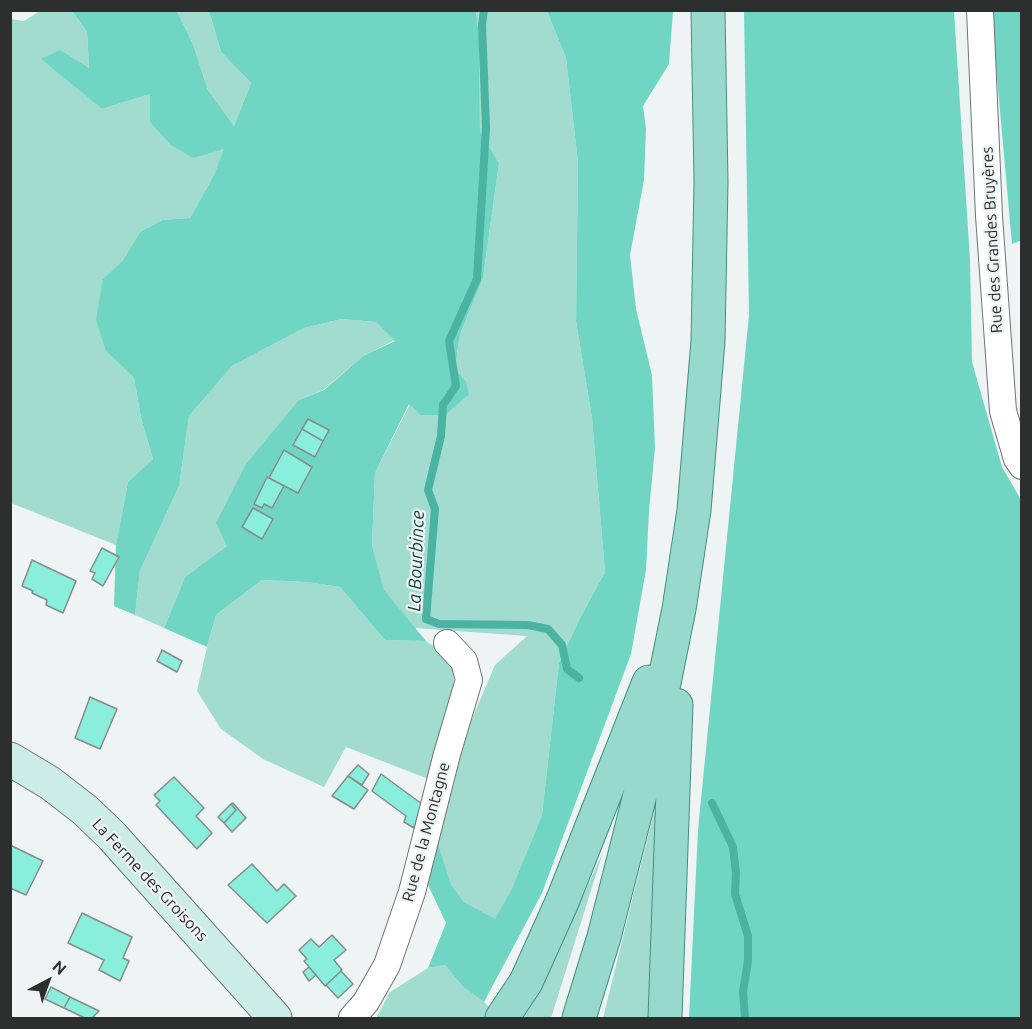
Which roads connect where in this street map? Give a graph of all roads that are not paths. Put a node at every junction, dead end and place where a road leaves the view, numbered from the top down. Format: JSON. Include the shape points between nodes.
{"nodes":[{"id":1,"x":708,"y":10,"type":"edge"},
{"id":2,"x":980,"y":10,"type":"edge"},
{"id":3,"x":1022,"y":466,"type":"edge"},
{"id":4,"x":679,"y":609,"type":"junction"},
{"id":5,"x":447,"y":643,"type":"dead end"},
{"id":6,"x":10,"y":759,"type":"edge"},
{"id":7,"x":275,"y":1018,"type":"edge"},
{"id":8,"x":352,"y":1018,"type":"edge"},
{"id":9,"x":502,"y":1018,"type":"edge"},
{"id":10,"x":579,"y":1018,"type":"edge"},
{"id":11,"x":665,"y":1018,"type":"edge"}],
"edges":[{"from":1,"to":4,"type":"main road","via":[[711,182],[708,341],[694,510]]},
{"from":2,"to":3,"type":"street","name":"Rue des Grandes Bruyères","via":[[1003,411]]},
{"from":4,"to":9,"type":"main road","via":[[562,902],[526,982]]},
{"from":4,"to":10,"type":"main road","via":[[646,771],[604,938]]},
{"from":4,"to":11,"type":"main road"},
{"from":5,"to":8,"type":"street","name":"Rue de la Montagne","via":[[464,661],[469,680],[412,892],[387,965]]},
{"from":6,"to":7,"type":"main road","name":"La Ferme des Groisons","via":[[85,810],[112,836]]}]}
